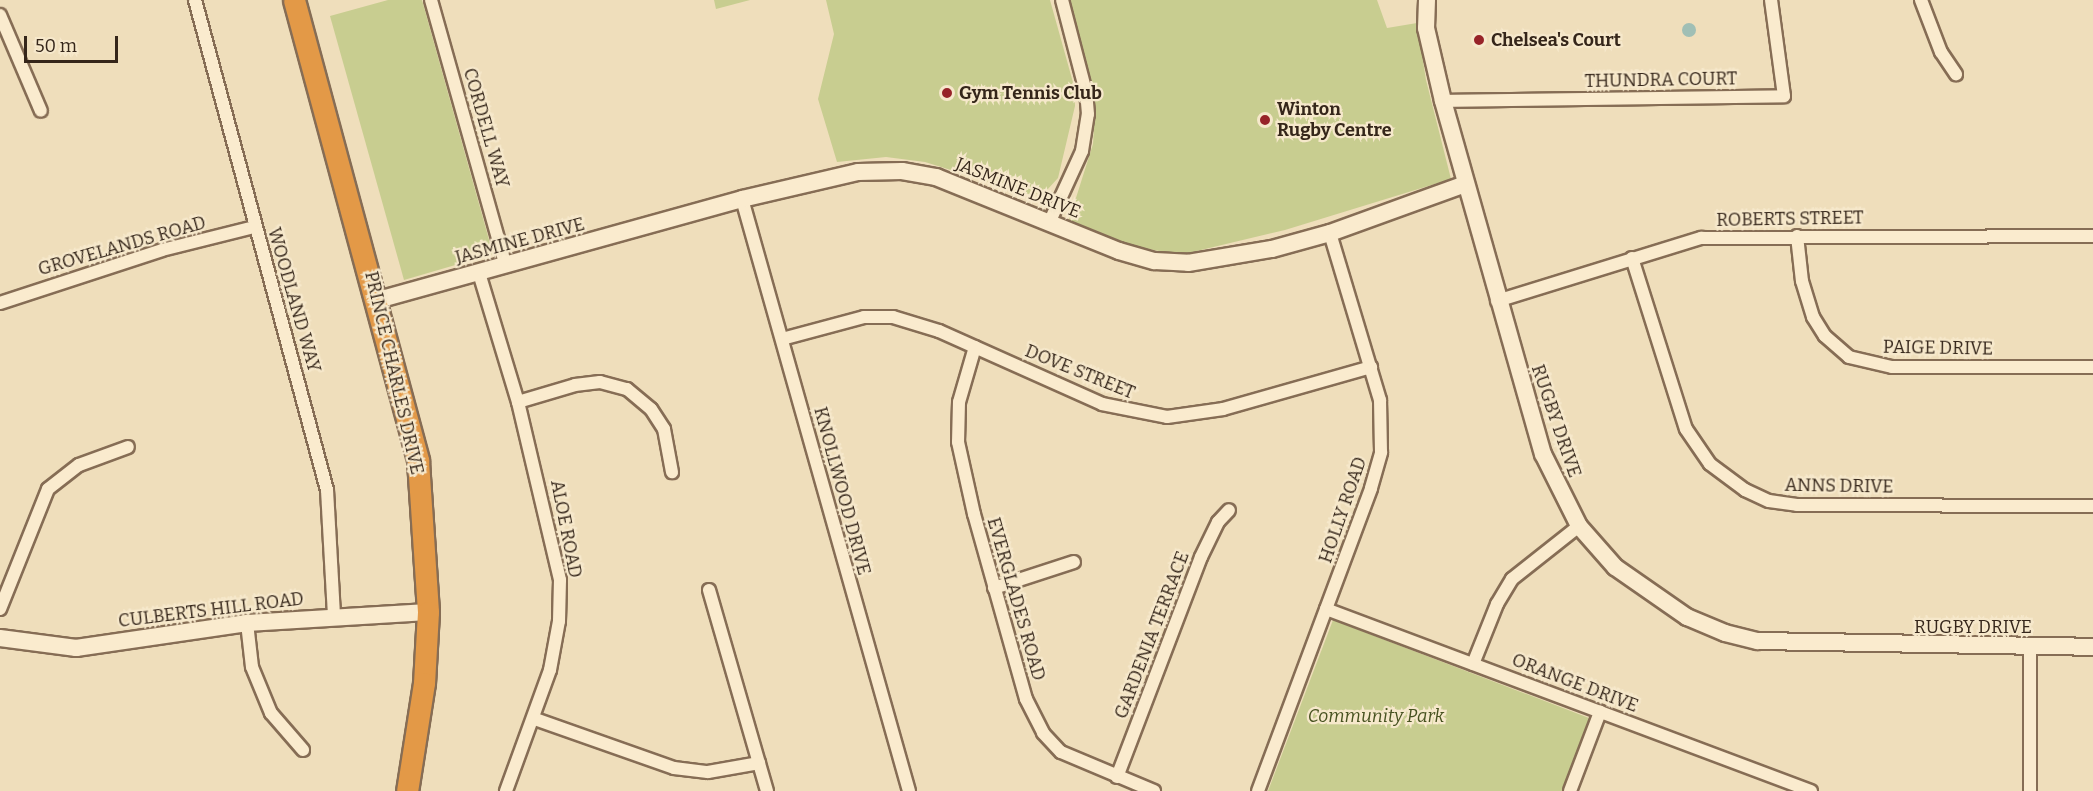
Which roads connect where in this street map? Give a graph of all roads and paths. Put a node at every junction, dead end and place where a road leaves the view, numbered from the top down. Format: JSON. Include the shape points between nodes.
{"nodes":[{"id":1,"x":195,"y":0,"type":"edge"},
{"id":2,"x":294,"y":0,"type":"edge"},
{"id":3,"x":432,"y":0,"type":"edge"},
{"id":4,"x":1062,"y":0,"type":"edge"},
{"id":5,"x":1427,"y":0,"type":"edge"},
{"id":6,"x":1771,"y":0,"type":"edge"},
{"id":7,"x":1922,"y":0,"type":"edge"},
{"id":8,"x":0,"y":15,"type":"edge"},
{"id":9,"x":1956,"y":74,"type":"dead end"},
{"id":10,"x":1443,"y":101,"type":"junction"},
{"id":11,"x":42,"y":111,"type":"dead end"},
{"id":12,"x":1465,"y":183,"type":"junction"},
{"id":13,"x":742,"y":199,"type":"junction"},
{"id":14,"x":1050,"y":221,"type":"junction"},
{"id":15,"x":254,"y":227,"type":"junction"},
{"id":16,"x":1330,"y":233,"type":"junction"},
{"id":17,"x":1797,"y":236,"type":"junction"},
{"id":18,"x":2093,"y":236,"type":"edge"},
{"id":19,"x":1632,"y":258,"type":"junction"},
{"id":20,"x":506,"y":266,"type":"junction"},
{"id":21,"x":479,"y":273,"type":"junction"},
{"id":22,"x":378,"y":300,"type":"junction"},
{"id":23,"x":1497,"y":301,"type":"junction"},
{"id":24,"x":0,"y":303,"type":"edge"},
{"id":25,"x":782,"y":339,"type":"junction"},
{"id":26,"x":975,"y":348,"type":"junction"},
{"id":27,"x":1371,"y":367,"type":"junction"},
{"id":28,"x":2093,"y":367,"type":"edge"},
{"id":29,"x":518,"y":402,"type":"junction"},
{"id":30,"x":128,"y":447,"type":"dead end"},
{"id":31,"x":672,"y":472,"type":"dead end"},
{"id":32,"x":2093,"y":506,"type":"edge"},
{"id":33,"x":1229,"y":510,"type":"dead end"},
{"id":34,"x":1579,"y":526,"type":"junction"},
{"id":35,"x":1074,"y":562,"type":"dead end"},
{"id":36,"x":994,"y":588,"type":"junction"},
{"id":37,"x":709,"y":591,"type":"dead end"},
{"id":38,"x":0,"y":609,"type":"edge"},
{"id":39,"x":1326,"y":609,"type":"junction"},
{"id":40,"x":428,"y":612,"type":"junction"},
{"id":41,"x":334,"y":615,"type":"junction"},
{"id":42,"x":247,"y":623,"type":"junction"},
{"id":43,"x":0,"y":638,"type":"edge"},
{"id":44,"x":2030,"y":647,"type":"junction"},
{"id":45,"x":2093,"y":647,"type":"edge"},
{"id":46,"x":1473,"y":664,"type":"junction"},
{"id":47,"x":1600,"y":712,"type":"junction"},
{"id":48,"x":535,"y":719,"type":"junction"},
{"id":49,"x":303,"y":750,"type":"dead end"},
{"id":50,"x":759,"y":763,"type":"junction"},
{"id":51,"x":1117,"y":777,"type":"junction"},
{"id":52,"x":407,"y":791,"type":"edge"},
{"id":53,"x":506,"y":791,"type":"edge"},
{"id":54,"x":767,"y":791,"type":"edge"},
{"id":55,"x":909,"y":791,"type":"edge"},
{"id":56,"x":1154,"y":791,"type":"edge"},
{"id":57,"x":1258,"y":791,"type":"edge"},
{"id":58,"x":1570,"y":791,"type":"edge"},
{"id":59,"x":1811,"y":791,"type":"edge"},
{"id":60,"x":2030,"y":791,"type":"edge"}],
"edges":[{"from":1,"to":15,"type":"street","name":"WOODLAND WAY"},
{"from":2,"to":22,"type":"highway","name":"PRINCE CHARLES DRIVE"},
{"from":3,"to":20,"type":"street","name":"CORDELL WAY"},
{"from":4,"to":14,"type":"street","via":[[1088,114],[1082,151]]},
{"from":5,"to":10,"type":"street","name":"RUGBY DRIVE","via":[[1426,28]]},
{"from":6,"to":10,"type":"street","name":"THUNDRA COURT","via":[[1784,96]]},
{"from":7,"to":9,"type":"street","via":[[1933,34]]},
{"from":8,"to":11,"type":"street"},
{"from":10,"to":12,"type":"street","name":"RUGBY DRIVE"},
{"from":12,"to":16,"type":"street","name":"JASMINE DRIVE"},
{"from":12,"to":23,"type":"street","name":"RUGBY DRIVE"},
{"from":13,"to":14,"type":"street","name":"JASMINE DRIVE","via":[[838,175],[902,171],[954,182]]},
{"from":13,"to":20,"type":"street","name":"JASMINE DRIVE"},
{"from":13,"to":25,"type":"street","name":"KNOLLWOOD DRIVE"},
{"from":14,"to":16,"type":"street","name":"JASMINE DRIVE","via":[[1119,251],[1172,263],[1223,259]]},
{"from":15,"to":24,"type":"street","name":"GROVELANDS ROAD","via":[[162,250]]},
{"from":15,"to":41,"type":"street","name":"WOODLAND WAY","via":[[272,279],[327,490]]},
{"from":16,"to":27,"type":"street","name":"HOLLY ROAD"},
{"from":17,"to":18,"type":"street","name":"ROBERTS STREET"},
{"from":17,"to":19,"type":"street","name":"ROBERTS STREET","via":[[1701,238]]},
{"from":17,"to":28,"type":"street","name":"PAIGE DRIVE","via":[[1802,281],[1813,317],[1832,345],[1849,357],[1892,367]]},
{"from":19,"to":23,"type":"street","name":"ROBERTS STREET"},
{"from":19,"to":32,"type":"street","name":"ANNS DRIVE","via":[[1686,429],[1710,464],[1745,490],[1769,501],[1797,506]]},
{"from":20,"to":21,"type":"street","name":"JASMINE DRIVE"},
{"from":21,"to":22,"type":"street","name":"JASMINE DRIVE"},
{"from":21,"to":29,"type":"street","name":"ALOE ROAD"},
{"from":22,"to":40,"type":"highway","name":"PRINCE CHARLES DRIVE","via":[[418,461]]},
{"from":23,"to":34,"type":"street","name":"RUGBY DRIVE","via":[[1543,454]]},
{"from":25,"to":26,"type":"street","name":"DOVE STREET","via":[[883,316],[924,325]]},
{"from":25,"to":55,"type":"street","name":"KNOLLWOOD DRIVE"},
{"from":26,"to":27,"type":"street","name":"DOVE STREET","via":[[1102,404],[1167,417],[1223,410]]},
{"from":26,"to":36,"type":"street","name":"EVERGLADES ROAD","via":[[959,402],[958,442]]},
{"from":27,"to":39,"type":"street","name":"HOLLY ROAD","via":[[1382,412],[1381,452]]},
{"from":29,"to":31,"type":"street","via":[[575,385],[600,382],[627,389],[659,420],[668,441]]},
{"from":29,"to":48,"type":"street","name":"ALOE ROAD","via":[[560,580],[557,637]]},
{"from":30,"to":38,"type":"street","via":[[79,465],[48,489]]},
{"from":33,"to":51,"type":"street","name":"GARDENIA TERRACE","via":[[1218,522],[1201,557]]},
{"from":34,"to":44,"type":"street","name":"RUGBY DRIVE","via":[[1615,567],[1638,586],[1687,616],[1742,638],[1792,645]]},
{"from":34,"to":46,"type":"street","via":[[1512,579],[1497,604]]},
{"from":35,"to":36,"type":"street"},
{"from":36,"to":51,"type":"street","name":"EVERGLADES ROAD","via":[[1022,687],[1043,733],[1067,756]]},
{"from":37,"to":50,"type":"street"},
{"from":39,"to":46,"type":"street","name":"ORANGE DRIVE"},
{"from":39,"to":57,"type":"street","name":"HOLLY ROAD"},
{"from":40,"to":41,"type":"street","name":"CULBERTS HILL ROAD"},
{"from":40,"to":52,"type":"highway","name":"PRINCE CHARLES DRIVE","via":[[424,683]]},
{"from":41,"to":42,"type":"street","name":"CULBERTS HILL ROAD"},
{"from":42,"to":43,"type":"street","name":"CULBERTS HILL ROAD","via":[[76,648]]},
{"from":42,"to":49,"type":"street","via":[[252,667],[271,713]]},
{"from":44,"to":45,"type":"street","name":"RUGBY DRIVE"},
{"from":44,"to":60,"type":"street"},
{"from":46,"to":47,"type":"street","name":"ORANGE DRIVE"},
{"from":47,"to":58,"type":"street"},
{"from":47,"to":59,"type":"street","name":"ORANGE DRIVE"},
{"from":48,"to":50,"type":"street","via":[[674,768],[708,772]]},
{"from":48,"to":53,"type":"street","name":"ALOE ROAD"},
{"from":50,"to":54,"type":"street"},
{"from":51,"to":56,"type":"street","name":"EVERGLADES ROAD"}]}
